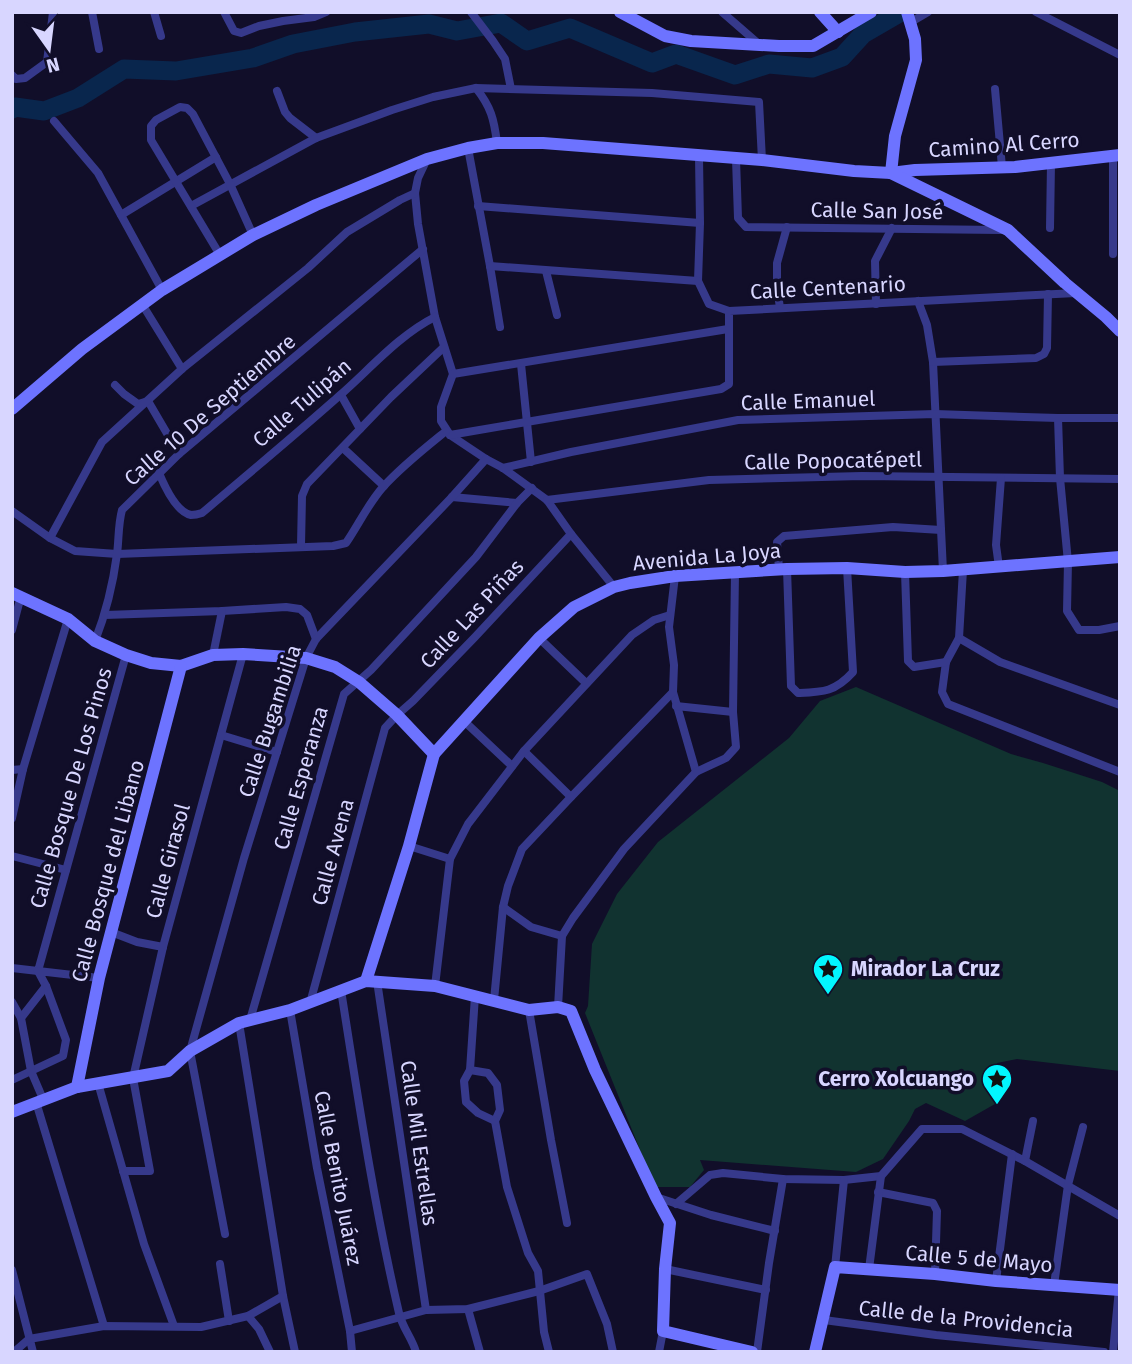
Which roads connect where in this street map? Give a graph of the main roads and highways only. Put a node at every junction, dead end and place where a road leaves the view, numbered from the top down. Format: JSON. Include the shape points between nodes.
{"nodes":[{"id":1,"x":620,"y":12,"type":"edge"},
{"id":2,"x":820,"y":12,"type":"edge"},
{"id":3,"x":871,"y":12,"type":"edge"},
{"id":4,"x":909,"y":17,"type":"edge"},
{"id":5,"x":838,"y":32,"type":"junction"},
{"id":6,"x":1116,"y":156,"type":"edge"},
{"id":7,"x":891,"y":173,"type":"junction"},
{"id":8,"x":1120,"y":331,"type":"edge"},
{"id":9,"x":12,"y":409,"type":"edge"},
{"id":10,"x":1120,"y":557,"type":"edge"},
{"id":11,"x":17,"y":595,"type":"edge"},
{"id":12,"x":181,"y":666,"type":"junction"},
{"id":13,"x":434,"y":754,"type":"junction"},
{"id":14,"x":372,"y":981,"type":"junction"},
{"id":15,"x":77,"y":1087,"type":"junction"},
{"id":16,"x":12,"y":1112,"type":"edge"},
{"id":17,"x":1120,"y":1288,"type":"edge"},
{"id":18,"x":752,"y":1352,"type":"edge"},
{"id":19,"x":815,"y":1352,"type":"edge"}],
"edges":[{"from":1,"to":5,"type":"main road","via":[[665,36],[691,41],[813,46]]},
{"from":2,"to":5,"type":"main road"},
{"from":3,"to":5,"type":"main road"},
{"from":4,"to":7,"type":"main road","via":[[916,60],[895,136]]},
{"from":6,"to":7,"type":"main road","name":"Camino Al Cerro"},
{"from":7,"to":8,"type":"main road","via":[[1008,230]]},
{"from":7,"to":9,"type":"main road","via":[[543,143],[497,143],[427,159],[316,205],[220,255],[142,304]]},
{"from":10,"to":13,"type":"main road","name":"Avenida La Joya","via":[[943,571],[783,569],[675,576],[614,587],[574,607],[539,638]]},
{"from":11,"to":12,"type":"main road","via":[[68,619],[95,641],[126,655]]},
{"from":12,"to":13,"type":"main road","via":[[213,655],[243,654],[306,658],[335,667],[397,715]]},
{"from":12,"to":15,"type":"main road","name":"Calle Bosque del Libano","via":[[99,978]]},
{"from":13,"to":14,"type":"main road","name":"Avenida La Joya"},
{"from":14,"to":15,"type":"main road","via":[[245,1021],[190,1051],[168,1071]]},
{"from":14,"to":18,"type":"main road","via":[[435,986],[529,1010],[558,1007],[571,1011],[670,1223],[663,1331]]},
{"from":15,"to":16,"type":"main road"},
{"from":17,"to":19,"type":"main road","name":"Calle 5 de Mayo","via":[[835,1267]]}]}
